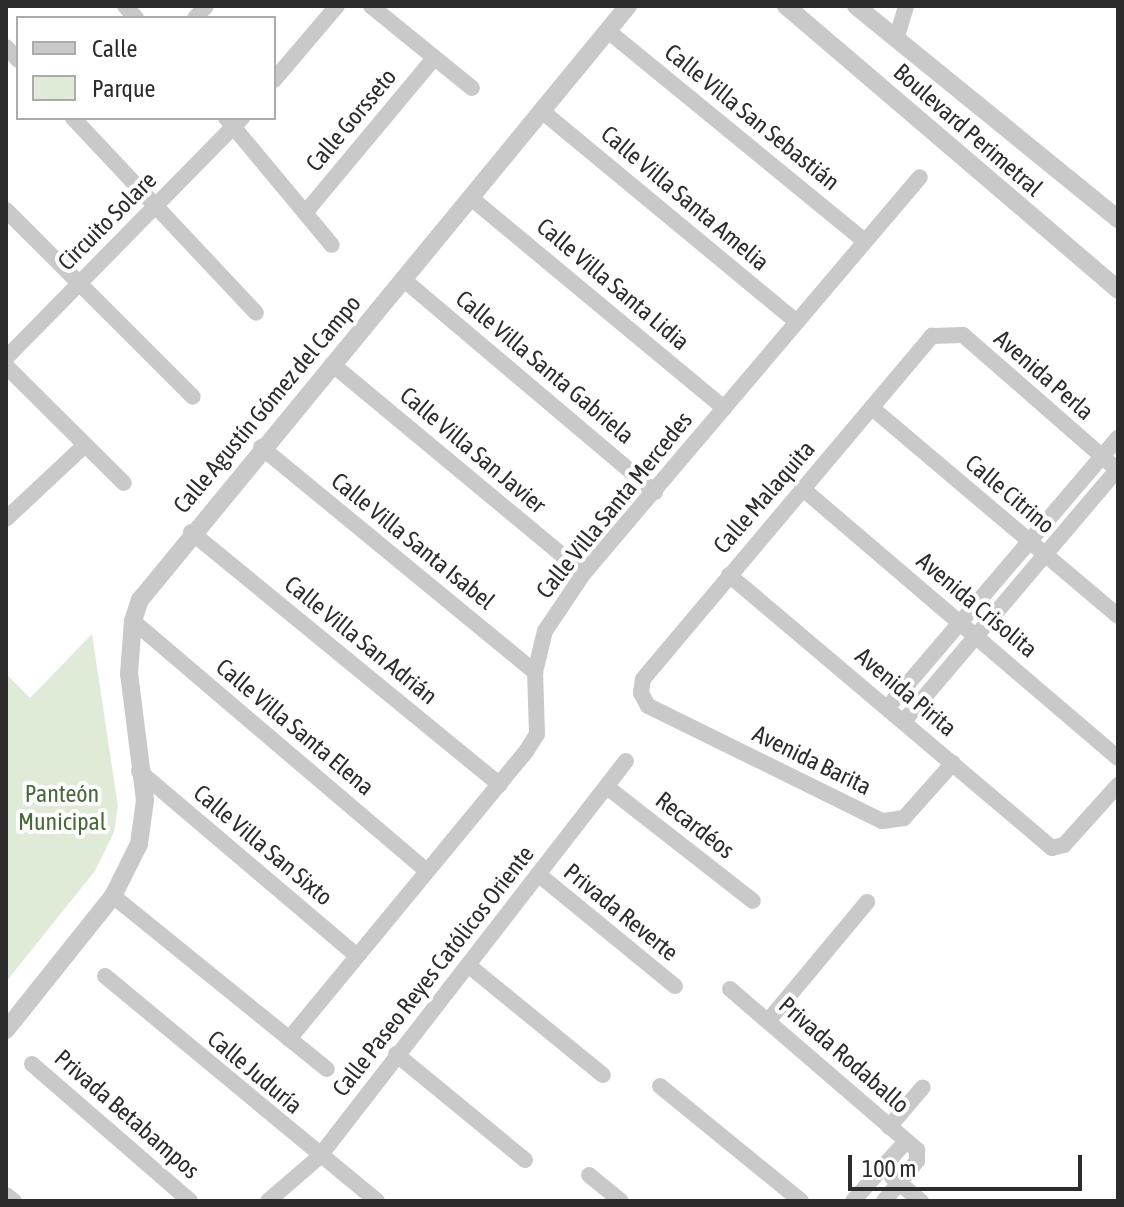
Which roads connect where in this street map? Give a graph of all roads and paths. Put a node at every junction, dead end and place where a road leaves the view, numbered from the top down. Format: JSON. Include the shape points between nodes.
{"nodes":[{"id":1,"x":337,"y":6,"type":"edge"},
{"id":2,"x":371,"y":6,"type":"edge"},
{"id":3,"x":628,"y":6,"type":"edge"},
{"id":4,"x":786,"y":6,"type":"edge"},
{"id":5,"x":856,"y":6,"type":"edge"},
{"id":6,"x":906,"y":6,"type":"edge"},
{"id":7,"x":608,"y":31,"type":"junction"},
{"id":8,"x":897,"y":36,"type":"junction"},
{"id":9,"x":434,"y":58,"type":"junction"},
{"id":10,"x":276,"y":78,"type":"edge"},
{"id":11,"x":472,"y":88,"type":"dead end"},
{"id":12,"x":543,"y":112,"type":"junction"},
{"id":13,"x":75,"y":120,"type":"edge"},
{"id":14,"x":234,"y":121,"type":"edge"},
{"id":15,"x":920,"y":177,"type":"dead end"},
{"id":16,"x":471,"y":198,"type":"junction"},
{"id":17,"x":156,"y":206,"type":"junction"},
{"id":18,"x":6,"y":210,"type":"edge"},
{"id":19,"x":305,"y":213,"type":"junction"},
{"id":20,"x":1118,"y":219,"type":"edge"},
{"id":21,"x":865,"y":241,"type":"junction"},
{"id":22,"x":332,"y":245,"type":"dead end"},
{"id":23,"x":403,"y":279,"type":"junction"},
{"id":24,"x":77,"y":284,"type":"junction"},
{"id":25,"x":1118,"y":290,"type":"edge"},
{"id":26,"x":256,"y":313,"type":"dead end"},
{"id":27,"x":796,"y":321,"type":"junction"},
{"id":28,"x":932,"y":336,"type":"joint"},
{"id":29,"x":6,"y":358,"type":"edge"},
{"id":30,"x":332,"y":364,"type":"junction"},
{"id":31,"x":6,"y":366,"type":"edge"},
{"id":32,"x":193,"y":397,"type":"dead end"},
{"id":33,"x":724,"y":408,"type":"junction"},
{"id":34,"x":872,"y":408,"type":"junction"},
{"id":35,"x":1118,"y":438,"type":"edge"},
{"id":36,"x":85,"y":445,"type":"junction"},
{"id":37,"x":261,"y":447,"type":"junction"},
{"id":38,"x":1101,"y":457,"type":"junction"},
{"id":39,"x":1118,"y":470,"type":"edge"},
{"id":40,"x":124,"y":483,"type":"dead end"},
{"id":41,"x":803,"y":489,"type":"junction"},
{"id":42,"x":655,"y":492,"type":"junction"},
{"id":43,"x":6,"y":519,"type":"edge"},
{"id":44,"x":191,"y":532,"type":"junction"},
{"id":45,"x":1029,"y":542,"type":"junction"},
{"id":46,"x":1043,"y":554,"type":"junction"},
{"id":47,"x":584,"y":573,"type":"junction"},
{"id":48,"x":729,"y":575,"type":"junction"},
{"id":49,"x":1118,"y":616,"type":"edge"},
{"id":50,"x":133,"y":621,"type":"junction"},
{"id":51,"x":961,"y":622,"type":"junction"},
{"id":52,"x":977,"y":635,"type":"junction"},
{"id":53,"x":535,"y":672,"type":"junction"},
{"id":54,"x":641,"y":693,"type":"joint"},
{"id":55,"x":888,"y":707,"type":"junction"},
{"id":56,"x":904,"y":721,"type":"junction"},
{"id":57,"x":1118,"y":758,"type":"edge"},
{"id":58,"x":626,"y":761,"type":"dead end"},
{"id":59,"x":953,"y":763,"type":"junction"},
{"id":60,"x":139,"y":771,"type":"junction"},
{"id":61,"x":500,"y":785,"type":"junction"},
{"id":62,"x":1118,"y":785,"type":"edge"},
{"id":63,"x":607,"y":787,"type":"junction"},
{"id":64,"x":426,"y":870,"type":"junction"},
{"id":65,"x":538,"y":874,"type":"junction"},
{"id":66,"x":113,"y":896,"type":"junction"},
{"id":67,"x":753,"y":901,"type":"dead end"},
{"id":68,"x":867,"y":902,"type":"dead end"},
{"id":69,"x":356,"y":955,"type":"junction"},
{"id":70,"x":468,"y":965,"type":"junction"},
{"id":71,"x":105,"y":976,"type":"dead end"},
{"id":72,"x":675,"y":986,"type":"dead end"},
{"id":73,"x":730,"y":989,"type":"dead end"},
{"id":74,"x":768,"y":1021,"type":"junction"},
{"id":75,"x":6,"y":1030,"type":"edge"},
{"id":76,"x":289,"y":1039,"type":"junction"},
{"id":77,"x":396,"y":1054,"type":"junction"},
{"id":78,"x":32,"y":1064,"type":"dead end"},
{"id":79,"x":327,"y":1069,"type":"dead end"},
{"id":80,"x":603,"y":1075,"type":"dead end"},
{"id":81,"x":660,"y":1086,"type":"dead end"},
{"id":82,"x":923,"y":1087,"type":"dead end"},
{"id":83,"x":889,"y":1127,"type":"junction"},
{"id":84,"x":906,"y":1141,"type":"junction"},
{"id":85,"x":319,"y":1157,"type":"junction"},
{"id":86,"x":525,"y":1160,"type":"dead end"},
{"id":87,"x":882,"y":1168,"type":"junction"},
{"id":88,"x":589,"y":1175,"type":"dead end"},
{"id":89,"x":899,"y":1183,"type":"junction"},
{"id":90,"x":6,"y":1195,"type":"edge"},
{"id":91,"x":14,"y":1201,"type":"edge"},
{"id":92,"x":190,"y":1201,"type":"edge"},
{"id":93,"x":268,"y":1201,"type":"edge"},
{"id":94,"x":377,"y":1201,"type":"edge"},
{"id":95,"x":621,"y":1201,"type":"edge"},
{"id":96,"x":801,"y":1201,"type":"edge"},
{"id":97,"x":853,"y":1201,"type":"edge"},
{"id":98,"x":884,"y":1201,"type":"edge"},
{"id":99,"x":921,"y":1201,"type":"edge"}],
"edges":[{"from":1,"to":10,"type":"street"},
{"from":2,"to":9,"type":"street"},
{"from":3,"to":7,"type":"street","name":"Calle Agustín Gómez del Campo"},
{"from":4,"to":25,"type":"street","name":"Boulevard Perimetral"},
{"from":5,"to":8,"type":"street","name":"Boulevard Perimetral"},
{"from":6,"to":8,"type":"street"},
{"from":7,"to":12,"type":"street","name":"Calle Agustín Gómez del Campo"},
{"from":7,"to":21,"type":"street","name":"Calle Villa San Sebastián"},
{"from":8,"to":20,"type":"street","name":"Boulevard Perimetral"},
{"from":9,"to":11,"type":"street"},
{"from":9,"to":19,"type":"street","name":"Calle Gorsseto"},
{"from":12,"to":16,"type":"street","name":"Calle Agustín Gómez del Campo"},
{"from":12,"to":27,"type":"street","name":"Calle Villa Santa Amelia"},
{"from":13,"to":17,"type":"street"},
{"from":14,"to":17,"type":"street","name":"Circuito Solare"},
{"from":14,"to":19,"type":"street"},
{"from":15,"to":21,"type":"street","name":"Calle Villa Santa Mercedes"},
{"from":16,"to":23,"type":"street","name":"Calle Agustín Gómez del Campo"},
{"from":16,"to":33,"type":"street","name":"Calle Villa Santa Lidia"},
{"from":17,"to":24,"type":"street","name":"Circuito Solare"},
{"from":17,"to":26,"type":"street"},
{"from":18,"to":24,"type":"street"},
{"from":19,"to":22,"type":"street"},
{"from":21,"to":27,"type":"street","name":"Calle Villa Santa Mercedes"},
{"from":23,"to":30,"type":"street","name":"Calle Agustín Gómez del Campo"},
{"from":23,"to":42,"type":"street","name":"Calle Villa Santa Gabriela"},
{"from":24,"to":29,"type":"street","name":"Circuito Solare"},
{"from":24,"to":32,"type":"street"},
{"from":27,"to":33,"type":"street","name":"Calle Villa Santa Mercedes"},
{"from":28,"to":34,"type":"street","name":"Calle Malaquita"},
{"from":28,"to":38,"type":"street","name":"Avenida Perla","via":[[963,335]]},
{"from":30,"to":37,"type":"street","name":"Calle Agustín Gómez del Campo"},
{"from":30,"to":47,"type":"street","name":"Calle Villa San Javier"},
{"from":31,"to":36,"type":"street"},
{"from":33,"to":42,"type":"street","name":"Calle Villa Santa Mercedes"},
{"from":34,"to":41,"type":"street","name":"Calle Malaquita"},
{"from":34,"to":45,"type":"street","name":"Calle Citrino"},
{"from":35,"to":38,"type":"street"},
{"from":36,"to":40,"type":"street"},
{"from":36,"to":43,"type":"street"},
{"from":37,"to":44,"type":"street","name":"Calle Agustín Gómez del Campo"},
{"from":37,"to":53,"type":"street","name":"Calle Villa Santa Isabel"},
{"from":38,"to":39,"type":"street","name":"Avenida Perla"},
{"from":38,"to":45,"type":"street"},
{"from":39,"to":46,"type":"street"},
{"from":41,"to":48,"type":"street","name":"Calle Malaquita"},
{"from":41,"to":51,"type":"street","name":"Avenida Crisolita"},
{"from":42,"to":47,"type":"street","name":"Calle Villa Santa Mercedes"},
{"from":44,"to":50,"type":"street","name":"Calle Agustín Gómez del Campo","via":[[140,600]]},
{"from":44,"to":61,"type":"street","name":"Calle Villa San Adrián"},
{"from":45,"to":46,"type":"street","name":"Calle Citrino"},
{"from":45,"to":51,"type":"street"},
{"from":46,"to":49,"type":"street","name":"Calle Citrino"},
{"from":46,"to":52,"type":"street"},
{"from":47,"to":53,"type":"street","name":"Calle Villa Santa Mercedes","via":[[545,631]]},
{"from":48,"to":54,"type":"street","name":"Calle Malaquita","via":[[648,671]]},
{"from":48,"to":55,"type":"street","name":"Avenida Pirita"},
{"from":50,"to":60,"type":"street","name":"Calle Agustín Gómez del Campo","via":[[129,674]]},
{"from":50,"to":64,"type":"street","name":"Calle Villa Santa Elena"},
{"from":51,"to":52,"type":"street","name":"Avenida Crisolita"},
{"from":51,"to":55,"type":"street"},
{"from":52,"to":56,"type":"street"},
{"from":52,"to":57,"type":"street","name":"Avenida Crisolita"},
{"from":53,"to":61,"type":"street","name":"Calle Villa Santa Mercedes","via":[[537,734]]},
{"from":54,"to":59,"type":"street","name":"Avenida Barita","via":[[648,706],[882,821],[904,818]]},
{"from":55,"to":56,"type":"street","name":"Avenida Pirita"},
{"from":56,"to":59,"type":"street","name":"Avenida Pirita"},
{"from":58,"to":63,"type":"street","name":"Calle Paseo Reyes Católicos Oriente"},
{"from":59,"to":62,"type":"street","name":"Avenida Pirita","via":[[1052,848],[1064,845]]},
{"from":60,"to":66,"type":"street","name":"Calle Agustín Gómez del Campo","via":[[145,800],[139,844]]},
{"from":60,"to":69,"type":"street","name":"Calle Villa San Sixto"},
{"from":61,"to":64,"type":"street","name":"Calle Villa Santa Mercedes"},
{"from":63,"to":65,"type":"street","name":"Calle Paseo Reyes Católicos Oriente"},
{"from":63,"to":67,"type":"street","name":"Recardéos"},
{"from":64,"to":69,"type":"street","name":"Calle Villa Santa Mercedes"},
{"from":65,"to":70,"type":"street","name":"Calle Paseo Reyes Católicos Oriente"},
{"from":65,"to":72,"type":"street","name":"Privada Reverte"},
{"from":66,"to":75,"type":"street","name":"Calle Agustín Gómez del Campo"},
{"from":66,"to":76,"type":"street"},
{"from":68,"to":74,"type":"street"},
{"from":69,"to":76,"type":"street","name":"Calle Villa Santa Mercedes"},
{"from":70,"to":77,"type":"street","name":"Calle Paseo Reyes Católicos Oriente"},
{"from":70,"to":80,"type":"street"},
{"from":71,"to":85,"type":"street","name":"Calle Juduría"},
{"from":73,"to":74,"type":"street","name":"Privada Rodaballo"},
{"from":74,"to":83,"type":"street","name":"Privada Rodaballo"},
{"from":76,"to":79,"type":"street"},
{"from":77,"to":85,"type":"street","name":"Calle Paseo Reyes Católicos Oriente"},
{"from":77,"to":86,"type":"street"},
{"from":78,"to":92,"type":"street","name":"Privada Betabampos"},
{"from":81,"to":96,"type":"street"},
{"from":82,"to":83,"type":"street"},
{"from":83,"to":84,"type":"street","name":"Privada Rodaballo"},
{"from":84,"to":87,"type":"street"},
{"from":84,"to":89,"type":"street","name":"Privada Rodaballo","via":[[917,1150],[917,1161]]},
{"from":85,"to":93,"type":"street","name":"Calle Paseo Reyes Católicos Oriente"},
{"from":85,"to":94,"type":"street","name":"Calle Juduría"},
{"from":87,"to":89,"type":"street"},
{"from":87,"to":97,"type":"street"},
{"from":88,"to":95,"type":"street"},
{"from":89,"to":98,"type":"street"},
{"from":89,"to":99,"type":"street"},
{"from":90,"to":91,"type":"street"}]}
